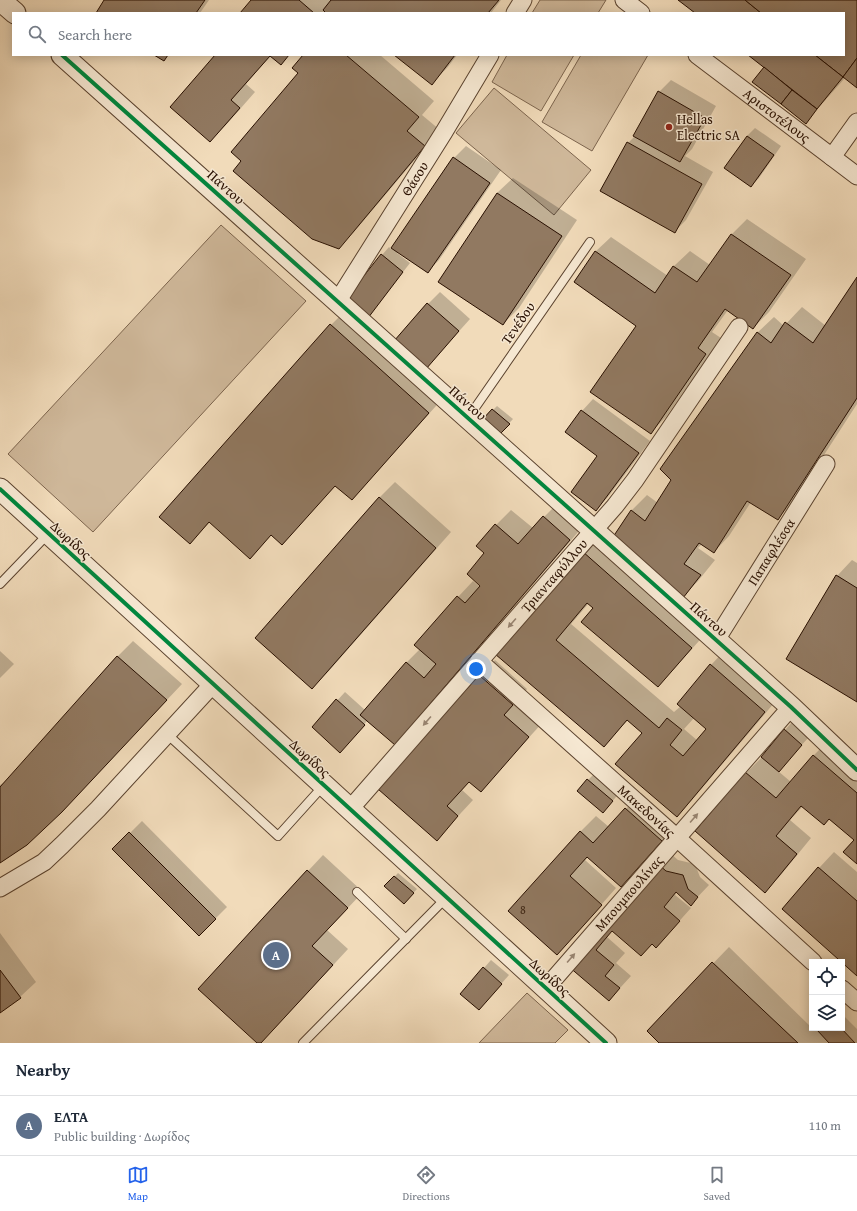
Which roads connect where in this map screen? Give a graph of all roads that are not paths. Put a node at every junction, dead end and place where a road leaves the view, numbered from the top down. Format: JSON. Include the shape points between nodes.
{"nodes":[{"id":1,"x":0,"y":0,"type":"edge"},
{"id":2,"x":523,"y":0,"type":"edge"},
{"id":3,"x":14,"y":12,"type":"edge"},
{"id":4,"x":516,"y":12,"type":"edge"},
{"id":5,"x":63,"y":56,"type":"edge"},
{"id":6,"x":489,"y":56,"type":"edge"},
{"id":7,"x":698,"y":56,"type":"edge"},
{"id":8,"x":857,"y":122,"type":"edge"},
{"id":9,"x":832,"y":157,"type":"junction"},
{"id":10,"x":857,"y":176,"type":"edge"},
{"id":11,"x":590,"y":242,"type":"dead end"},
{"id":12,"x":337,"y":302,"type":"junction"},
{"id":13,"x":739,"y":327,"type":"dead end"},
{"id":14,"x":468,"y":418,"type":"junction"},
{"id":15,"x":826,"y":464,"type":"dead end"},
{"id":16,"x":0,"y":489,"type":"edge"},
{"id":17,"x":593,"y":530,"type":"junction"},
{"id":18,"x":48,"y":533,"type":"junction"},
{"id":19,"x":0,"y":584,"type":"edge"},
{"id":20,"x":716,"y":640,"type":"junction"},
{"id":21,"x":479,"y":661,"type":"junction"},
{"id":22,"x":213,"y":684,"type":"junction"},
{"id":23,"x":791,"y":707,"type":"junction"},
{"id":24,"x":168,"y":734,"type":"junction"},
{"id":25,"x":857,"y":770,"type":"edge"},
{"id":26,"x":324,"y":785,"type":"junction"},
{"id":27,"x":350,"y":809,"type":"junction"},
{"id":28,"x":677,"y":838,"type":"junction"},
{"id":29,"x":0,"y":888,"type":"edge"},
{"id":30,"x":357,"y":892,"type":"dead end"},
{"id":31,"x":447,"y":897,"type":"junction"},
{"id":32,"x":406,"y":939,"type":"junction"},
{"id":33,"x":810,"y":959,"type":"edge"},
{"id":34,"x":546,"y":988,"type":"junction"},
{"id":35,"x":845,"y":992,"type":"edge"},
{"id":36,"x":857,"y":1002,"type":"edge"},
{"id":37,"x":303,"y":1043,"type":"edge"},
{"id":38,"x":606,"y":1043,"type":"edge"}],
"edges":[{"from":1,"to":3,"type":"street"},
{"from":2,"to":4,"type":"street"},
{"from":5,"to":12,"type":"street","name":"Πάντου"},
{"from":6,"to":12,"type":"street","name":"Θάσου"},
{"from":7,"to":9,"type":"street","name":"Αριστοτέλους"},
{"from":8,"to":9,"type":"street"},
{"from":9,"to":10,"type":"street","name":"Αριστοτέλους"},
{"from":11,"to":14,"type":"lane","name":"Τενέδου"},
{"from":12,"to":14,"type":"street","name":"Πάντου"},
{"from":13,"to":17,"type":"street","name":"Τριανταφύλλου","via":[[635,480]]},
{"from":14,"to":17,"type":"street","name":"Πάντου"},
{"from":15,"to":20,"type":"street","name":"Παπαφλέσσα"},
{"from":16,"to":18,"type":"street","name":"Δωρίδος"},
{"from":17,"to":20,"type":"street","name":"Πάντου"},
{"from":17,"to":21,"type":"street","name":"Τριανταφύλλου","one_way":true},
{"from":18,"to":19,"type":"lane"},
{"from":18,"to":22,"type":"street","name":"Δωρίδος"},
{"from":20,"to":23,"type":"street","name":"Πάντου"},
{"from":21,"to":27,"type":"street","name":"Τριανταφύλλου","one_way":true},
{"from":21,"to":28,"type":"street","name":"Μακεδονίας"},
{"from":22,"to":24,"type":"street"},
{"from":22,"to":26,"type":"street","name":"Δωρίδος"},
{"from":23,"to":25,"type":"street","name":"Πάντου"},
{"from":28,"to":23,"type":"street","name":"Μπουμπουλίνας","one_way":true},
{"from":24,"to":26,"type":"lane","via":[[278,836]]},
{"from":24,"to":29,"type":"street","via":[[44,862]]},
{"from":26,"to":27,"type":"street","name":"Δωρίδος"},
{"from":27,"to":31,"type":"street","name":"Δωρίδος"},
{"from":28,"to":33,"type":"street","name":"Μακεδονίας"},
{"from":34,"to":28,"type":"street","name":"Μπουμπουλίνας","one_way":true},
{"from":30,"to":32,"type":"lane"},
{"from":31,"to":32,"type":"lane"},
{"from":31,"to":34,"type":"street","name":"Δωρίδος"},
{"from":32,"to":37,"type":"lane"},
{"from":34,"to":38,"type":"street","name":"Δωρίδος"},
{"from":35,"to":36,"type":"street"}]}
